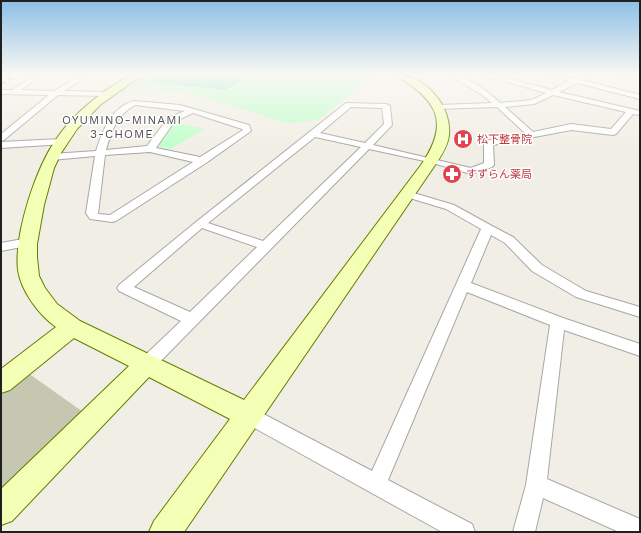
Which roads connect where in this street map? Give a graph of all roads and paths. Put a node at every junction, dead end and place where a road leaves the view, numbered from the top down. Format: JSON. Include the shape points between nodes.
{"nodes":[{"id":1,"x":47,"y":100,"type":"edge"},
{"id":2,"x":101,"y":100,"type":"edge"},
{"id":3,"x":434,"y":100,"type":"edge"},
{"id":4,"x":494,"y":100,"type":"edge"},
{"id":5,"x":538,"y":100,"type":"edge"},
{"id":6,"x":583,"y":100,"type":"edge"},
{"id":7,"x":500,"y":105,"type":"junction"},
{"id":8,"x":439,"y":106,"type":"junction"},
{"id":9,"x":192,"y":111,"type":"junction"},
{"id":10,"x":636,"y":112,"type":"edge"},
{"id":11,"x":624,"y":118,"type":"junction"},
{"id":12,"x":640,"y":122,"type":"edge"},
{"id":13,"x":314,"y":134,"type":"junction"},
{"id":14,"x":531,"y":134,"type":"junction"},
{"id":15,"x":1,"y":138,"type":"edge"},
{"id":16,"x":1,"y":145,"type":"edge"},
{"id":17,"x":367,"y":146,"type":"junction"},
{"id":18,"x":150,"y":148,"type":"junction"},
{"id":19,"x":56,"y":150,"type":"junction"},
{"id":20,"x":100,"y":152,"type":"junction"},
{"id":21,"x":203,"y":160,"type":"junction"},
{"id":22,"x":431,"y":160,"type":"junction"},
{"id":23,"x":407,"y":194,"type":"junction"},
{"id":24,"x":200,"y":224,"type":"junction"},
{"id":25,"x":488,"y":228,"type":"junction"},
{"id":26,"x":28,"y":242,"type":"junction"},
{"id":27,"x":266,"y":246,"type":"junction"},
{"id":28,"x":1,"y":247,"type":"edge"},
{"id":29,"x":464,"y":286,"type":"junction"},
{"id":30,"x":640,"y":312,"type":"edge"},
{"id":31,"x":191,"y":319,"type":"junction"},
{"id":32,"x":558,"y":322,"type":"junction"},
{"id":33,"x":72,"y":327,"type":"junction"},
{"id":34,"x":640,"y":350,"type":"edge"},
{"id":35,"x":146,"y":365,"type":"junction"},
{"id":36,"x":1,"y":383,"type":"edge"},
{"id":37,"x":248,"y":415,"type":"junction"},
{"id":38,"x":376,"y":484,"type":"junction"},
{"id":39,"x":536,"y":485,"type":"junction"},
{"id":40,"x":1,"y":510,"type":"edge"},
{"id":41,"x":640,"y":530,"type":"edge"},
{"id":42,"x":165,"y":532,"type":"edge"},
{"id":43,"x":464,"y":532,"type":"edge"},
{"id":44,"x":524,"y":532,"type":"edge"}],
"edges":[{"from":1,"to":15,"type":"street"},
{"from":2,"to":19,"type":"street","via":[[73,127]]},
{"from":3,"to":8,"type":"street"},
{"from":4,"to":7,"type":"street"},
{"from":5,"to":7,"type":"street"},
{"from":6,"to":10,"type":"street"},
{"from":7,"to":8,"type":"street"},
{"from":7,"to":14,"type":"street"},
{"from":8,"to":22,"type":"street","via":[[443,138]]},
{"from":9,"to":18,"type":"street","via":[[171,120]]},
{"from":9,"to":20,"type":"street","via":[[158,104],[134,103],[126,106],[110,125]]},
{"from":9,"to":21,"type":"street","via":[[246,127],[247,131]]},
{"from":10,"to":11,"type":"street"},
{"from":11,"to":12,"type":"street"},
{"from":11,"to":14,"type":"street","via":[[613,132],[571,126]]},
{"from":13,"to":17,"type":"street"},
{"from":13,"to":17,"type":"street","via":[[349,105],[386,106],[388,126]]},
{"from":13,"to":24,"type":"street"},
{"from":14,"to":22,"type":"street","via":[[488,143],[489,165],[471,171]]},
{"from":16,"to":19,"type":"street"},
{"from":17,"to":22,"type":"street"},
{"from":17,"to":27,"type":"street"},
{"from":18,"to":20,"type":"street"},
{"from":18,"to":21,"type":"street"},
{"from":19,"to":20,"type":"street"},
{"from":19,"to":26,"type":"street","via":[[47,168]]},
{"from":20,"to":21,"type":"street","via":[[92,213],[94,218],[112,219]]},
{"from":22,"to":23,"type":"street"},
{"from":23,"to":25,"type":"street","via":[[450,208]]},
{"from":23,"to":37,"type":"street"},
{"from":24,"to":27,"type":"street"},
{"from":24,"to":31,"type":"street","via":[[124,288]]},
{"from":25,"to":29,"type":"street"},
{"from":25,"to":30,"type":"street","via":[[509,240],[537,268],[580,294]]},
{"from":26,"to":28,"type":"street"},
{"from":26,"to":33,"type":"street","via":[[28,271],[33,285],[54,314]]},
{"from":27,"to":31,"type":"street"},
{"from":29,"to":32,"type":"street"},
{"from":29,"to":38,"type":"street"},
{"from":31,"to":35,"type":"street"},
{"from":32,"to":34,"type":"street"},
{"from":32,"to":39,"type":"street"},
{"from":33,"to":35,"type":"street"},
{"from":33,"to":36,"type":"street"},
{"from":35,"to":37,"type":"street"},
{"from":35,"to":40,"type":"street"},
{"from":37,"to":38,"type":"street"},
{"from":37,"to":42,"type":"street"},
{"from":38,"to":43,"type":"street"},
{"from":39,"to":41,"type":"street"},
{"from":39,"to":44,"type":"street"}]}
